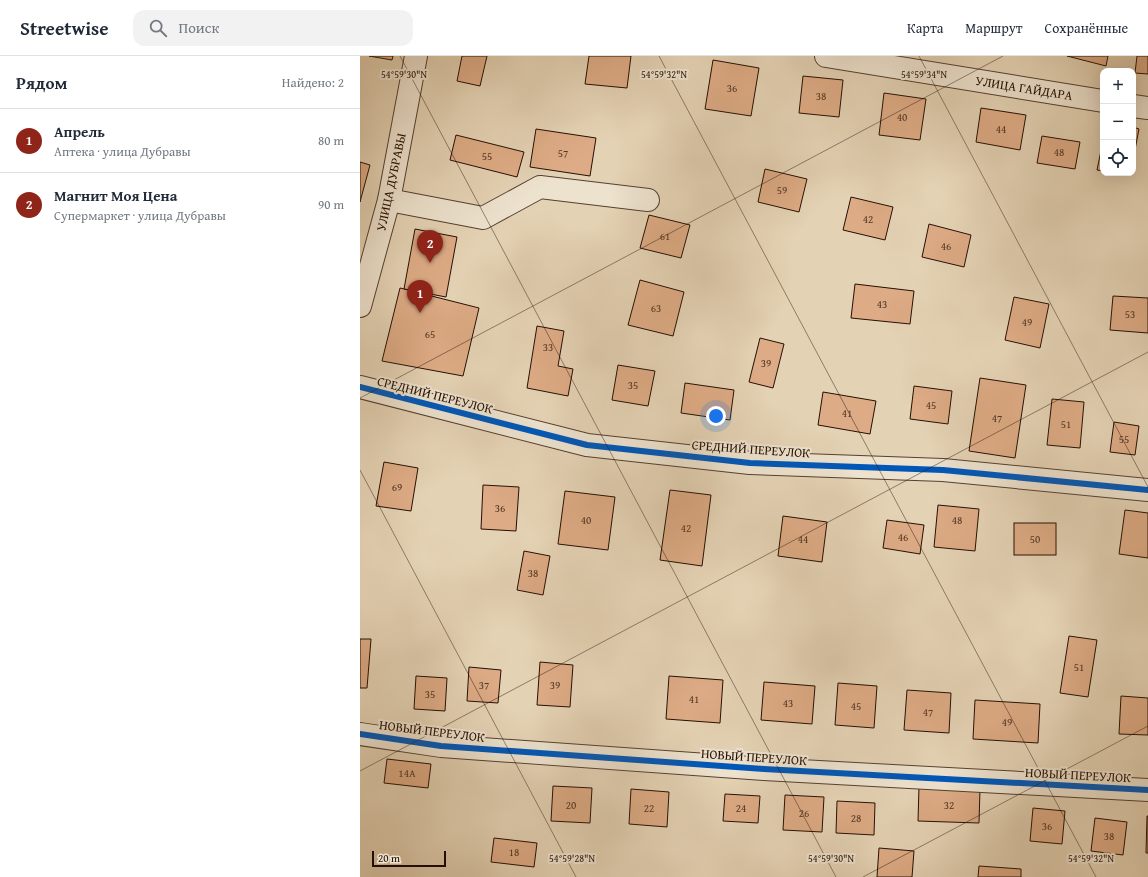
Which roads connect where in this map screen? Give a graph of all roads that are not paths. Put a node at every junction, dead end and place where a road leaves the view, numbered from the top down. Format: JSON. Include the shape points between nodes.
{"nodes":[{"id":1,"x":416,"y":56,"type":"edge"},
{"id":2,"x":826,"y":56,"type":"edge"},
{"id":3,"x":1100,"y":101,"type":"edge"},
{"id":4,"x":1136,"y":106,"type":"edge"},
{"id":5,"x":1148,"y":108,"type":"edge"},
{"id":6,"x":389,"y":200,"type":"junction"},
{"id":7,"x":648,"y":200,"type":"dead end"},
{"id":8,"x":360,"y":306,"type":"edge"},
{"id":9,"x":360,"y":387,"type":"edge"},
{"id":10,"x":1148,"y":490,"type":"edge"},
{"id":11,"x":360,"y":734,"type":"edge"},
{"id":12,"x":1148,"y":790,"type":"edge"}],
"edges":[{"from":1,"to":6,"type":"street","name":"УЛИЦА ДУБРАВЫ"},
{"from":2,"to":3,"type":"street","name":"УЛИЦА ГАЙДАРА"},
{"from":4,"to":5,"type":"street"},
{"from":6,"to":7,"type":"street","via":[[483,218],[540,187]]},
{"from":6,"to":8,"type":"street","name":"УЛИЦА ДУБРАВЫ"},
{"from":9,"to":10,"type":"street","name":"СРЕДНИЙ ПЕРЕУЛОК","via":[[587,445],[750,463],[943,470]]},
{"from":11,"to":12,"type":"street","name":"НОВЫЙ ПЕРЕУЛОК","via":[[441,746],[764,769]]}]}
